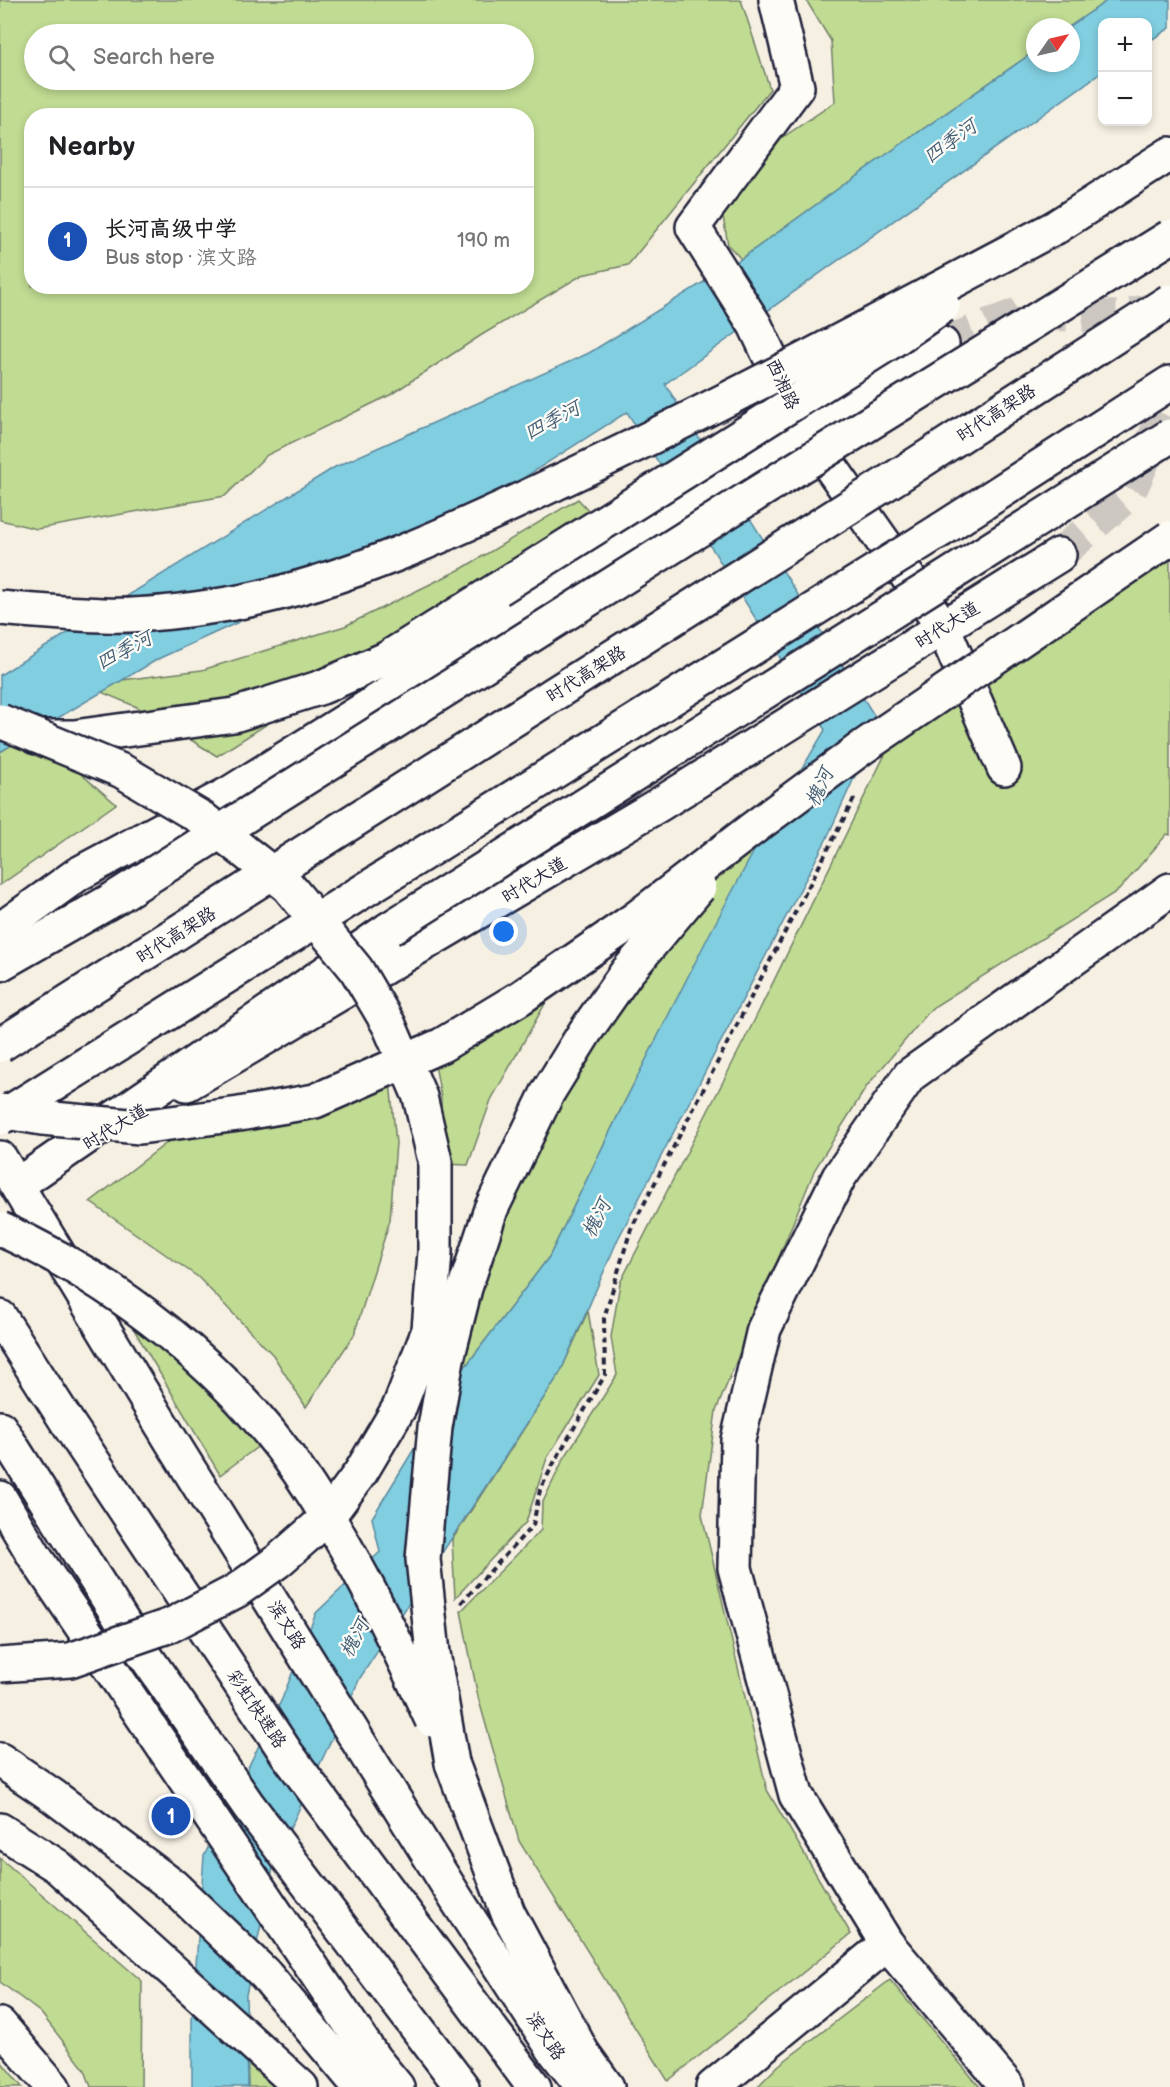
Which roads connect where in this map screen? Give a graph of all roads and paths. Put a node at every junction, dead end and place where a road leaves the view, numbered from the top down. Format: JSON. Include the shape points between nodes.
{"nodes":[{"id":1,"x":776,"y":0,"type":"edge"},
{"id":2,"x":1170,"y":154,"type":"edge"},
{"id":3,"x":1056,"y":227,"type":"junction"},
{"id":4,"x":1170,"y":237,"type":"edge"},
{"id":5,"x":1170,"y":301,"type":"edge"},
{"id":6,"x":942,"y":344,"type":"tunnel mouth"},
{"id":7,"x":1170,"y":383,"type":"edge"},
{"id":8,"x":804,"y":429,"type":"junction"},
{"id":9,"x":1170,"y":436,"type":"edge"},
{"id":10,"x":1170,"y":538,"type":"edge"},
{"id":11,"x":1059,"y":555,"type":"tunnel mouth"},
{"id":12,"x":0,"y":608,"type":"edge"},
{"id":13,"x":943,"y":627,"type":"junction"},
{"id":14,"x":0,"y":721,"type":"edge"},
{"id":15,"x":0,"y":737,"type":"edge"},
{"id":16,"x":1004,"y":768,"type":"dead end"},
{"id":17,"x":858,"y":791,"type":"dead end"},
{"id":18,"x":752,"y":828,"type":"junction"},
{"id":19,"x":1170,"y":890,"type":"edge"},
{"id":20,"x":0,"y":930,"type":"edge"},
{"id":21,"x":0,"y":964,"type":"edge"},
{"id":22,"x":0,"y":1045,"type":"edge"},
{"id":23,"x":0,"y":1111,"type":"edge"},
{"id":24,"x":0,"y":1118,"type":"edge"},
{"id":25,"x":6,"y":1177,"type":"edge"},
{"id":26,"x":0,"y":1229,"type":"edge"},
{"id":27,"x":0,"y":1317,"type":"edge"},
{"id":28,"x":0,"y":1428,"type":"edge"},
{"id":29,"x":0,"y":1498,"type":"edge"},
{"id":30,"x":459,"y":1606,"type":"dead end"},
{"id":31,"x":0,"y":1665,"type":"edge"},
{"id":32,"x":0,"y":1760,"type":"edge"},
{"id":33,"x":452,"y":1763,"type":"junction"},
{"id":34,"x":0,"y":1830,"type":"edge"},
{"id":35,"x":887,"y":1944,"type":"junction"},
{"id":36,"x":0,"y":2025,"type":"edge"},
{"id":37,"x":53,"y":2087,"type":"edge"},
{"id":38,"x":301,"y":2087,"type":"edge"},
{"id":39,"x":360,"y":2087,"type":"edge"},
{"id":40,"x":397,"y":2087,"type":"edge"},
{"id":41,"x":462,"y":2087,"type":"edge"},
{"id":42,"x":534,"y":2087,"type":"edge"},
{"id":43,"x":583,"y":2087,"type":"edge"},
{"id":44,"x":607,"y":2087,"type":"edge"},
{"id":45,"x":713,"y":2087,"type":"edge"},
{"id":46,"x":1008,"y":2087,"type":"edge"}],
"edges":[{"from":1,"to":8,"type":"main road","name":"西湘路","via":[[797,87],[693,227],[755,325]]},
{"from":2,"to":3,"type":"main road"},
{"from":3,"to":12,"type":"main road","bridge":true,"via":[[655,437],[435,540],[301,586],[235,603],[106,616]]},
{"from":3,"to":15,"type":"main road","bridge":true,"via":[[889,344],[386,659],[322,687],[234,715],[74,737]]},
{"from":4,"to":21,"type":"main road","bridge":true,"via":[[112,900]]},
{"from":5,"to":22,"type":"main road","name":"时代高架路","bridge":true},
{"from":6,"to":8,"type":"main road"},
{"from":7,"to":24,"type":"main road","bridge":true},
{"from":8,"to":13,"type":"main road","name":"西湘路"},
{"from":8,"to":20,"type":"main road","via":[[230,793],[78,874]]},
{"from":9,"to":25,"type":"main road","bridge":true,"via":[[389,929]]},
{"from":10,"to":18,"type":"main road","bridge":true,"via":[[863,747]]},
{"from":11,"to":13,"type":"main road","name":"时代大道"},
{"from":13,"to":16,"type":"main road","name":"西湘路"},
{"from":13,"to":25,"type":"main road","name":"时代大道","via":[[650,810]]},
{"from":14,"to":31,"type":"main road","bridge":true,"via":[[122,771],[203,819],[288,886],[356,969],[389,1025],[420,1096],[435,1161],[435,1252],[429,1330],[399,1408],[362,1472],[327,1518],[236,1592],[171,1625],[70,1660]]},
{"from":17,"to":30,"type":"path","via":[[631,1229],[604,1318],[605,1375],[540,1490],[533,1525]]},
{"from":18,"to":23,"type":"main road","bridge":true,"via":[[635,919],[520,998],[442,1045],[315,1101],[140,1127]]},
{"from":18,"to":33,"type":"main road","bridge":true,"via":[[627,972],[560,1072],[491,1209],[465,1288],[435,1427],[423,1559],[433,1653]]},
{"from":19,"to":35,"type":"main road","via":[[910,1075],[839,1177],[764,1329],[738,1440],[735,1568],[796,1795]]},
{"from":25,"to":43,"type":"main road","name":"滨文路","via":[[495,1960]]},
{"from":26,"to":33,"type":"main road","bridge":true,"via":[[34,1244],[121,1298],[188,1347],[249,1409],[298,1471],[351,1555],[396,1640]]},
{"from":27,"to":42,"type":"main road","name":"彩虹快速路","via":[[287,1754]]},
{"from":28,"to":41,"type":"main road","via":[[127,1629],[248,1805]]},
{"from":29,"to":40,"type":"main road","via":[[35,1557],[274,1912]]},
{"from":32,"to":39,"type":"main road","via":[[173,1886],[265,1974]]},
{"from":33,"to":44,"type":"main road","via":[[507,1914],[582,2052]]},
{"from":34,"to":38,"type":"main road","via":[[57,1866]]},
{"from":35,"to":45,"type":"main road"},
{"from":35,"to":46,"type":"main road"},
{"from":36,"to":37,"type":"main road"}]}
